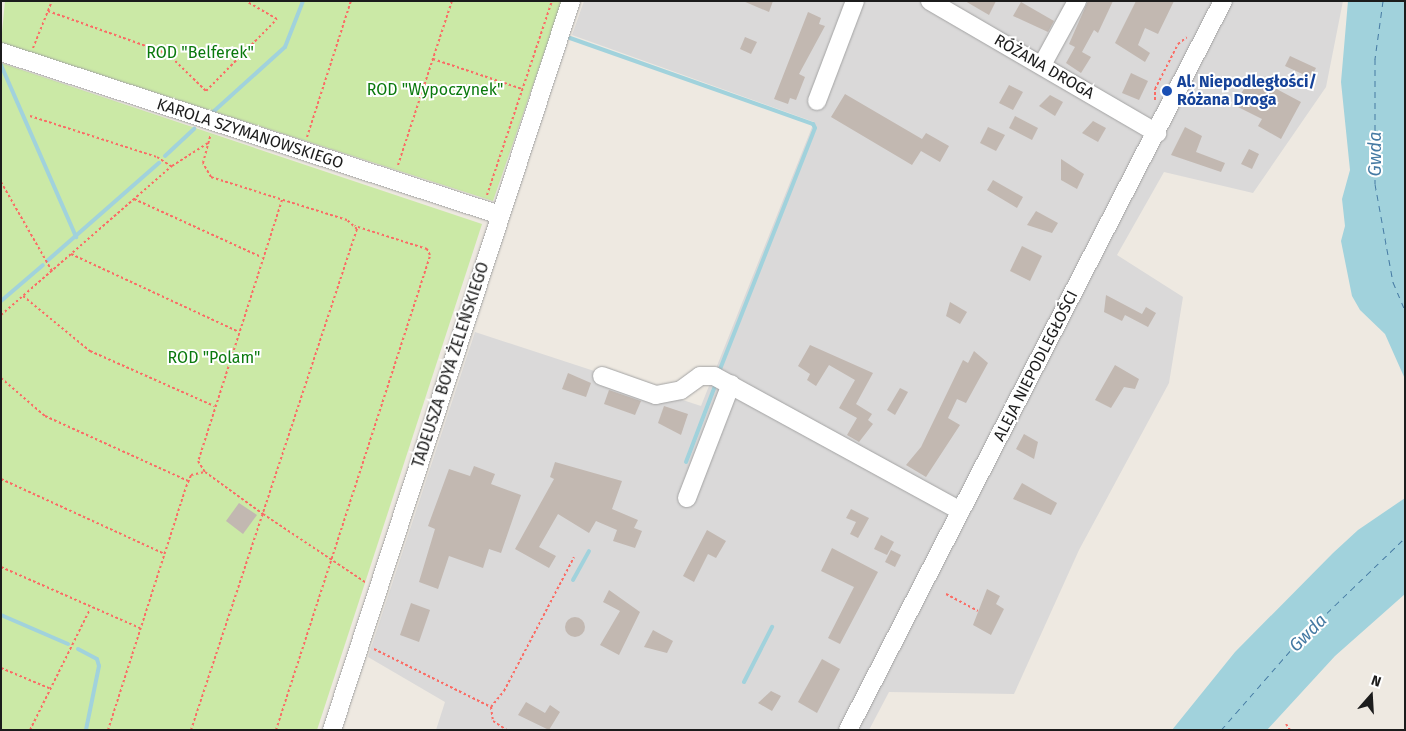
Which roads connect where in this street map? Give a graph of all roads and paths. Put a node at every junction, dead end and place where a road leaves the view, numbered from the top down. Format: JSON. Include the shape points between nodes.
{"nodes":[{"id":1,"x":52,"y":1,"type":"edge"},
{"id":2,"x":246,"y":1,"type":"edge"},
{"id":3,"x":351,"y":1,"type":"edge"},
{"id":4,"x":448,"y":1,"type":"edge"},
{"id":5,"x":552,"y":1,"type":"edge"},
{"id":6,"x":571,"y":1,"type":"edge"},
{"id":7,"x":855,"y":1,"type":"edge"},
{"id":8,"x":930,"y":1,"type":"edge"},
{"id":9,"x":1077,"y":1,"type":"edge"},
{"id":10,"x":1223,"y":1,"type":"edge"},
{"id":11,"x":452,"y":2,"type":"edge"},
{"id":12,"x":48,"y":11,"type":"junction"},
{"id":13,"x":1,"y":52,"type":"edge"},
{"id":14,"x":31,"y":53,"type":"dead end"},
{"id":15,"x":433,"y":59,"type":"junction"},
{"id":16,"x":1042,"y":66,"type":"junction"},
{"id":17,"x":522,"y":89,"type":"junction"},
{"id":18,"x":817,"y":101,"type":"dead end"},
{"id":19,"x":30,"y":116,"type":"dead end"},
{"id":20,"x":212,"y":133,"type":"dead end"},
{"id":21,"x":1157,"y":133,"type":"junction"},
{"id":22,"x":305,"y":142,"type":"dead end"},
{"id":23,"x":208,"y":143,"type":"junction"},
{"id":24,"x":172,"y":166,"type":"junction"},
{"id":25,"x":396,"y":171,"type":"dead end"},
{"id":26,"x":1,"y":182,"type":"edge"},
{"id":27,"x":134,"y":199,"type":"junction"},
{"id":28,"x":485,"y":199,"type":"dead end"},
{"id":29,"x":282,"y":200,"type":"junction"},
{"id":30,"x":500,"y":215,"type":"junction"},
{"id":31,"x":355,"y":226,"type":"junction"},
{"id":32,"x":71,"y":254,"type":"junction"},
{"id":33,"x":262,"y":257,"type":"junction"},
{"id":34,"x":52,"y":271,"type":"junction"},
{"id":35,"x":23,"y":296,"type":"junction"},
{"id":36,"x":1,"y":314,"type":"edge"},
{"id":37,"x":239,"y":332,"type":"junction"},
{"id":38,"x":602,"y":376,"type":"dead end"},
{"id":39,"x":1,"y":378,"type":"edge"},
{"id":40,"x":732,"y":384,"type":"junction"},
{"id":41,"x":214,"y":406,"type":"junction"},
{"id":42,"x":205,"y":472,"type":"junction"},
{"id":43,"x":1,"y":479,"type":"edge"},
{"id":44,"x":188,"y":481,"type":"junction"},
{"id":45,"x":687,"y":498,"type":"dead end"},
{"id":46,"x":961,"y":511,"type":"junction"},
{"id":47,"x":263,"y":514,"type":"junction"},
{"id":48,"x":164,"y":553,"type":"junction"},
{"id":49,"x":574,"y":557,"type":"dead end"},
{"id":50,"x":332,"y":562,"type":"junction"},
{"id":51,"x":1,"y":567,"type":"edge"},
{"id":52,"x":366,"y":582,"type":"dead end"},
{"id":53,"x":946,"y":594,"type":"dead end"},
{"id":54,"x":90,"y":608,"type":"junction"},
{"id":55,"x":978,"y":611,"type":"dead end"},
{"id":56,"x":140,"y":628,"type":"junction"},
{"id":57,"x":361,"y":642,"type":"junction"},
{"id":58,"x":1,"y":668,"type":"edge"},
{"id":59,"x":51,"y":689,"type":"junction"},
{"id":60,"x":491,"y":707,"type":"junction"},
{"id":61,"x":1286,"y":724,"type":"dead end"},
{"id":62,"x":30,"y":730,"type":"edge"},
{"id":63,"x":108,"y":730,"type":"edge"},
{"id":64,"x":191,"y":730,"type":"edge"},
{"id":65,"x":276,"y":730,"type":"edge"},
{"id":66,"x":332,"y":730,"type":"edge"},
{"id":67,"x":508,"y":730,"type":"edge"},
{"id":68,"x":848,"y":730,"type":"edge"},
{"id":69,"x":1290,"y":730,"type":"edge"}],
"edges":[{"from":1,"to":12,"type":"path"},
{"from":2,"to":12,"type":"path","via":[[277,19],[206,91],[168,54]]},
{"from":3,"to":22,"type":"path"},
{"from":4,"to":11,"type":"path"},
{"from":5,"to":17,"type":"path"},
{"from":6,"to":30,"type":"street","name":"TADEUSZA BOYA ŻELEŃSKIEGO"},
{"from":7,"to":18,"type":"street"},
{"from":8,"to":16,"type":"street","name":"RÓŻANA DROGA"},
{"from":9,"to":16,"type":"street"},
{"from":10,"to":21,"type":"street","name":"ALEJA NIEPODLEGŁOŚCI"},
{"from":11,"to":15,"type":"path"},
{"from":12,"to":14,"type":"path"},
{"from":13,"to":30,"type":"street","name":"KAROLA SZYMANOWSKIEGO"},
{"from":15,"to":17,"type":"path"},
{"from":15,"to":25,"type":"path"},
{"from":16,"to":21,"type":"street","name":"RÓŻANA DROGA"},
{"from":17,"to":28,"type":"path"},
{"from":19,"to":24,"type":"path","via":[[157,157]]},
{"from":20,"to":23,"type":"path"},
{"from":21,"to":46,"type":"street","name":"ALEJA NIEPODLEGŁOŚCI"},
{"from":23,"to":24,"type":"path"},
{"from":23,"to":29,"type":"path","via":[[203,163],[211,177]]},
{"from":24,"to":27,"type":"path"},
{"from":26,"to":34,"type":"path"},
{"from":27,"to":32,"type":"path"},
{"from":27,"to":33,"type":"path"},
{"from":29,"to":31,"type":"path"},
{"from":29,"to":33,"type":"path"},
{"from":30,"to":57,"type":"street","name":"TADEUSZA BOYA ŻELEŃSKIEGO"},
{"from":31,"to":47,"type":"path","via":[[356,234]]},
{"from":31,"to":50,"type":"path","via":[[427,249],[430,255]]},
{"from":32,"to":34,"type":"path"},
{"from":32,"to":37,"type":"path"},
{"from":33,"to":37,"type":"path"},
{"from":34,"to":35,"type":"path"},
{"from":35,"to":36,"type":"path"},
{"from":35,"to":41,"type":"path","via":[[90,351]]},
{"from":37,"to":41,"type":"path"},
{"from":38,"to":40,"type":"street","via":[[656,395],[681,390],[700,376],[714,376]]},
{"from":39,"to":44,"type":"path","via":[[45,416]]},
{"from":40,"to":45,"type":"street"},
{"from":40,"to":46,"type":"street"},
{"from":41,"to":42,"type":"path","via":[[198,455]]},
{"from":42,"to":44,"type":"path","via":[[196,471]]},
{"from":42,"to":47,"type":"path"},
{"from":43,"to":48,"type":"path"},
{"from":44,"to":48,"type":"path"},
{"from":46,"to":68,"type":"street","name":"ALEJA NIEPODLEGŁOŚCI"},
{"from":47,"to":50,"type":"path"},
{"from":47,"to":64,"type":"path"},
{"from":48,"to":56,"type":"path"},
{"from":49,"to":60,"type":"path","via":[[504,691]]},
{"from":50,"to":52,"type":"path"},
{"from":50,"to":65,"type":"path"},
{"from":51,"to":54,"type":"path"},
{"from":53,"to":55,"type":"path"},
{"from":54,"to":56,"type":"path"},
{"from":54,"to":59,"type":"path"},
{"from":56,"to":63,"type":"path"},
{"from":57,"to":60,"type":"path"},
{"from":57,"to":66,"type":"street","name":"TADEUSZA BOYA ŻELEŃSKIEGO"},
{"from":58,"to":59,"type":"path"},
{"from":59,"to":62,"type":"path"},
{"from":60,"to":67,"type":"path","via":[[493,721]]},
{"from":61,"to":69,"type":"path"}]}
